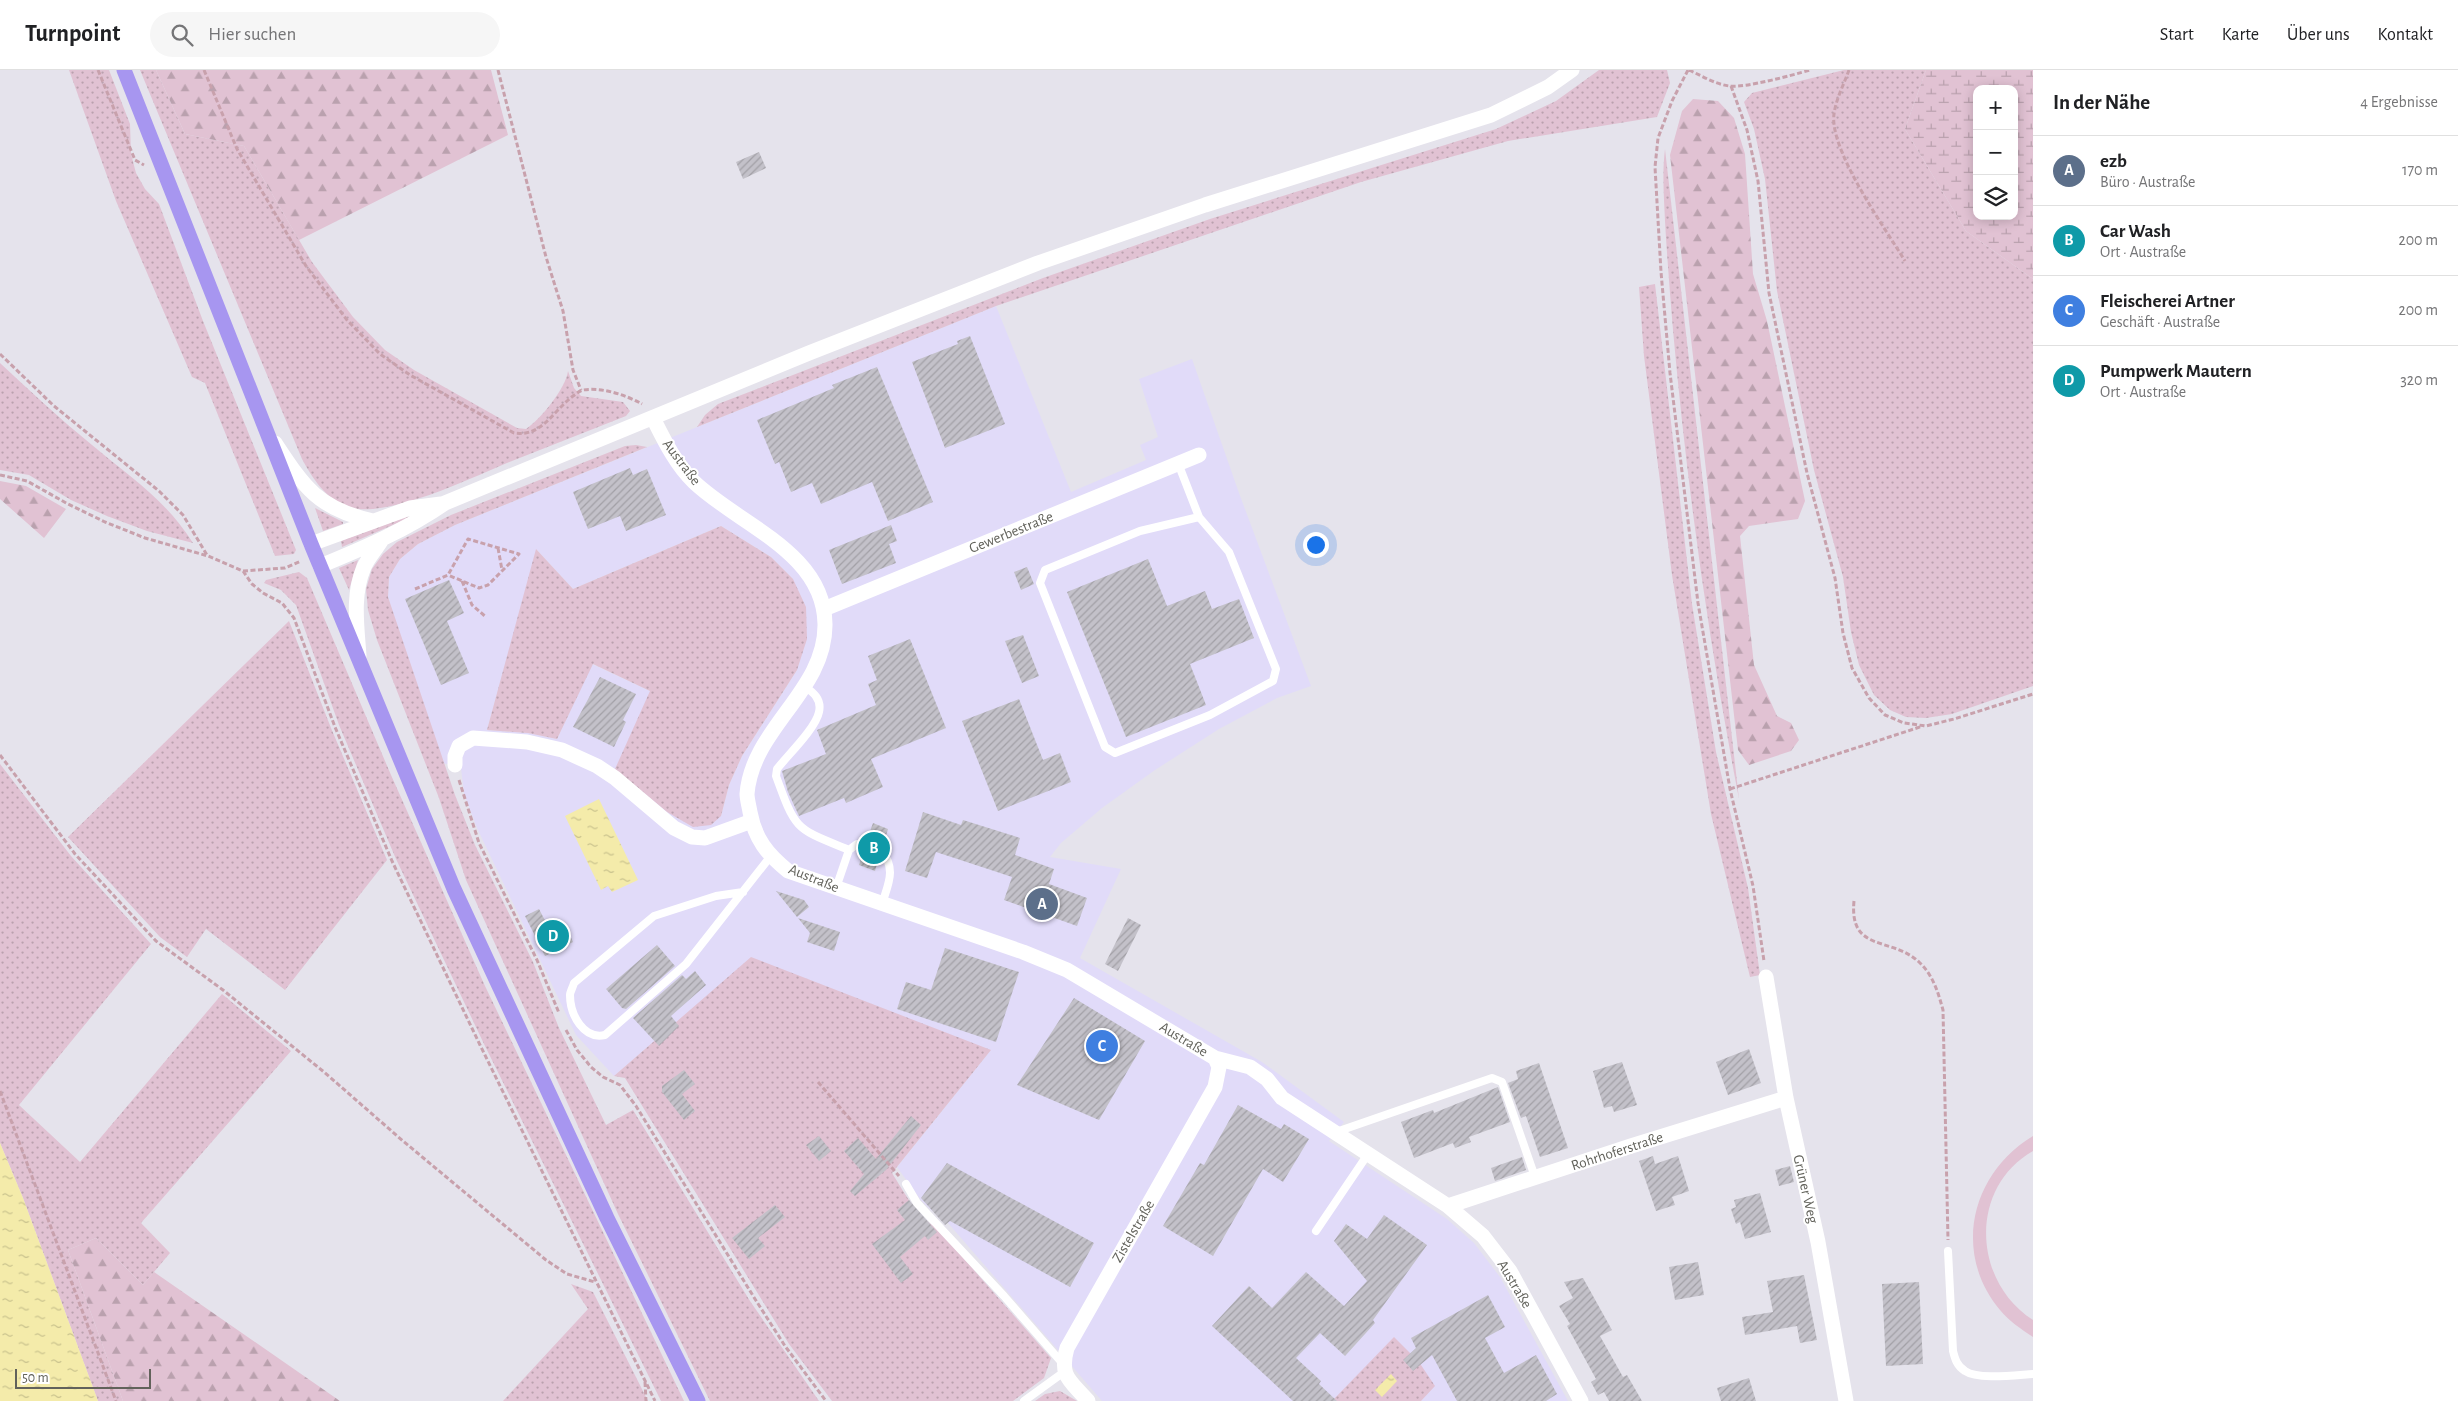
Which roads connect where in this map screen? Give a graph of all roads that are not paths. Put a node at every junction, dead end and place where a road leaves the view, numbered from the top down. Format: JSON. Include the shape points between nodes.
{"nodes":[{"id":1,"x":124,"y":70,"type":"edge"},
{"id":2,"x":1572,"y":70,"type":"edge"},
{"id":3,"x":653,"y":418,"type":"junction"},
{"id":4,"x":264,"y":427,"type":"junction"},
{"id":5,"x":1199,"y":455,"type":"dead end"},
{"id":6,"x":1178,"y":464,"type":"junction"},
{"id":7,"x":445,"y":503,"type":"junction"},
{"id":8,"x":1199,"y":517,"type":"junction"},
{"id":9,"x":373,"y":521,"type":"junction"},
{"id":10,"x":381,"y":541,"type":"junction"},
{"id":11,"x":311,"y":544,"type":"junction"},
{"id":12,"x":320,"y":566,"type":"junction"},
{"id":13,"x":824,"y":608,"type":"junction"},
{"id":14,"x":360,"y":665,"type":"junction"},
{"id":15,"x":804,"y":686,"type":"junction"},
{"id":16,"x":455,"y":765,"type":"road end"},
{"id":17,"x":752,"y":821,"type":"junction"},
{"id":18,"x":866,"y":845,"type":"dead end"},
{"id":19,"x":849,"y":850,"type":"junction"},
{"id":20,"x":882,"y":850,"type":"dead end"},
{"id":21,"x":770,"y":857,"type":"junction"},
{"id":22,"x":836,"y":888,"type":"junction"},
{"id":23,"x":743,"y":892,"type":"junction"},
{"id":24,"x":882,"y":904,"type":"junction"},
{"id":25,"x":1766,"y":977,"type":"road end"},
{"id":26,"x":1215,"y":1058,"type":"junction"},
{"id":27,"x":1786,"y":1098,"type":"junction"},
{"id":28,"x":1334,"y":1133,"type":"junction"},
{"id":29,"x":1368,"y":1154,"type":"junction"},
{"id":30,"x":1535,"y":1177,"type":"junction"},
{"id":31,"x":906,"y":1184,"type":"road end"},
{"id":32,"x":1448,"y":1206,"type":"junction"},
{"id":33,"x":1316,"y":1231,"type":"dead end"},
{"id":34,"x":1948,"y":1251,"type":"road end"},
{"id":35,"x":1063,"y":1368,"type":"junction"},
{"id":36,"x":2033,"y":1374,"type":"edge"},
{"id":37,"x":698,"y":1401,"type":"edge"},
{"id":38,"x":1024,"y":1401,"type":"edge"},
{"id":39,"x":1088,"y":1401,"type":"edge"},
{"id":40,"x":1581,"y":1401,"type":"edge"},
{"id":41,"x":1846,"y":1401,"type":"edge"}],
"edges":[{"from":1,"to":4,"type":"highway"},
{"from":2,"to":3,"type":"street","via":[[1548,87],[1491,115],[1205,205],[1038,263]]},
{"from":3,"to":7,"type":"street"},
{"from":3,"to":13,"type":"street","name":"Austraße","via":[[673,456],[693,481],[771,539],[808,572]]},
{"from":4,"to":9,"type":"street","via":[[295,474],[323,502],[346,515]]},
{"from":4,"to":11,"type":"highway"},
{"from":5,"to":6,"type":"street","name":"Gewerbestraße"},
{"from":6,"to":8,"type":"lane"},
{"from":6,"to":13,"type":"street","name":"Gewerbestraße"},
{"from":7,"to":9,"type":"street","via":[[410,508]]},
{"from":7,"to":10,"type":"street"},
{"from":8,"to":8,"type":"lane","via":[[1140,531],[1045,570],[1040,583],[1105,747],[1115,753],[1210,714],[1273,681],[1276,669],[1228,552]]},
{"from":9,"to":11,"type":"street"},
{"from":10,"to":12,"type":"street"},
{"from":10,"to":14,"type":"street","via":[[364,566],[357,588]]},
{"from":11,"to":12,"type":"highway"},
{"from":12,"to":14,"type":"highway"},
{"from":13,"to":15,"type":"street","name":"Austraße","via":[[824,641],[820,658]]},
{"from":14,"to":37,"type":"highway","via":[[454,889],[607,1218]]},
{"from":15,"to":17,"type":"street","name":"Austraße","via":[[767,739],[754,766],[747,794]]},
{"from":15,"to":19,"type":"lane","via":[[814,692],[819,701],[819,712],[814,724],[776,769],[776,776],[798,826],[809,834]]},
{"from":16,"to":17,"type":"street","via":[[458,746],[473,738],[527,742],[562,750],[597,766],[674,828],[692,837],[705,838]]},
{"from":17,"to":21,"type":"street","name":"Austraße"},
{"from":18,"to":19,"type":"lane","via":[[857,844]]},
{"from":19,"to":22,"type":"lane"},
{"from":20,"to":24,"type":"lane","via":[[889,860],[890,874]]},
{"from":21,"to":22,"type":"street","name":"Austraße","via":[[788,870]]},
{"from":21,"to":23,"type":"lane"},
{"from":22,"to":24,"type":"street","name":"Austraße"},
{"from":23,"to":23,"type":"lane","via":[[679,971],[605,1035],[596,1037],[585,1032],[570,995],[574,983],[654,916],[716,896]]},
{"from":24,"to":26,"type":"street","name":"Austraße","via":[[1067,970]]},
{"from":25,"to":27,"type":"street","name":"Grüner Weg"},
{"from":26,"to":28,"type":"street","name":"Austraße","via":[[1250,1067],[1267,1079],[1282,1098]]},
{"from":26,"to":35,"type":"street","name":"Zistelstraße","via":[[1219,1067],[1215,1087],[1067,1348]]},
{"from":27,"to":30,"type":"street","name":"Rohrhoferstraße"},
{"from":27,"to":41,"type":"street","name":"Grüner Weg","via":[[1818,1242]]},
{"from":28,"to":29,"type":"street","name":"Austraße"},
{"from":28,"to":30,"type":"lane","via":[[1492,1078],[1502,1082]]},
{"from":29,"to":32,"type":"street","name":"Austraße"},
{"from":29,"to":33,"type":"lane"},
{"from":30,"to":32,"type":"street","name":"Rohrhoferstraße"},
{"from":31,"to":35,"type":"lane","via":[[917,1203],[1004,1296]]},
{"from":32,"to":40,"type":"street","name":"Austraße","via":[[1483,1236],[1510,1271]]},
{"from":34,"to":36,"type":"lane","via":[[1953,1351],[1957,1363],[1965,1372],[1976,1376]]},
{"from":35,"to":38,"type":"lane"},
{"from":35,"to":39,"type":"street"}]}
